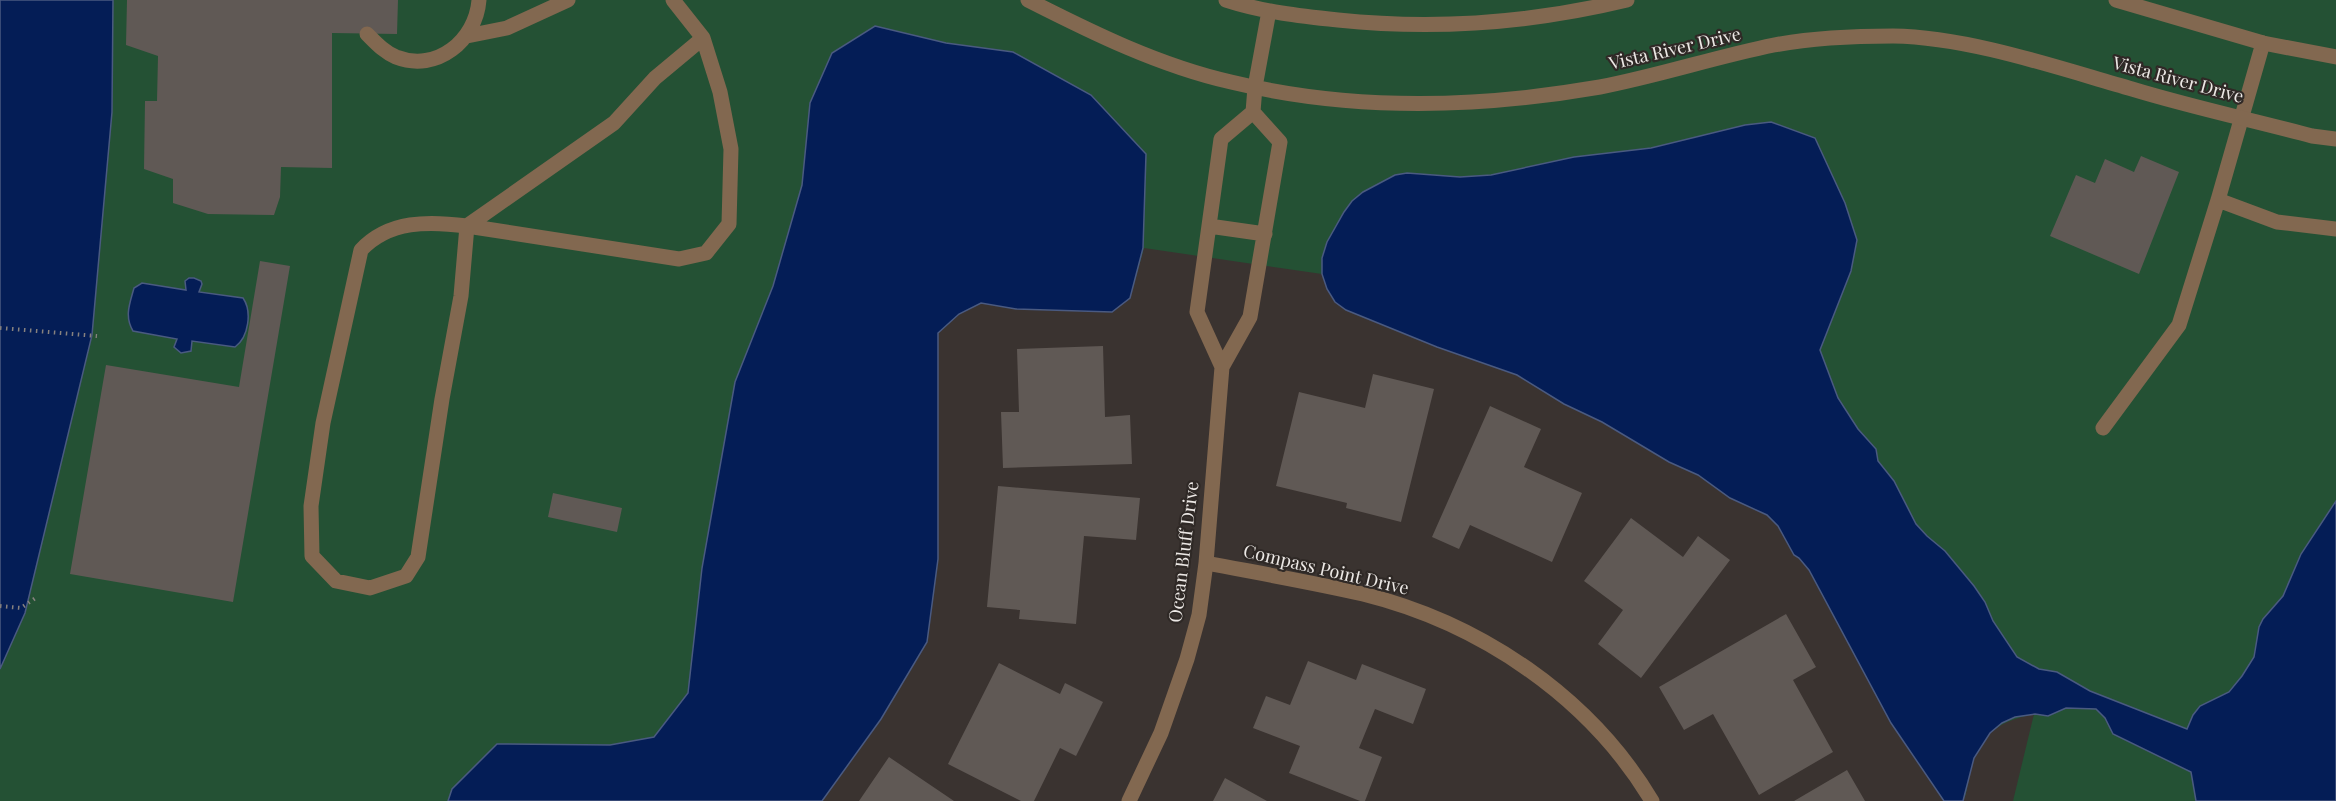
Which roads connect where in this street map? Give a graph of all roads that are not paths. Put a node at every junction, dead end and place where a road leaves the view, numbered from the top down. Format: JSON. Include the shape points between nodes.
{"nodes":[{"id":1,"x":479,"y":0,"type":"edge"},
{"id":2,"x":568,"y":0,"type":"edge"},
{"id":3,"x":673,"y":0,"type":"edge"},
{"id":4,"x":1028,"y":0,"type":"edge"},
{"id":5,"x":1226,"y":0,"type":"edge"},
{"id":6,"x":1627,"y":0,"type":"edge"},
{"id":7,"x":2116,"y":0,"type":"edge"},
{"id":8,"x":1269,"y":11,"type":"junction"},
{"id":9,"x":367,"y":34,"type":"dead end"},
{"id":10,"x":467,"y":36,"type":"junction"},
{"id":11,"x":703,"y":38,"type":"junction"},
{"id":12,"x":2263,"y":43,"type":"junction"},
{"id":13,"x":2336,"y":57,"type":"edge"},
{"id":14,"x":1255,"y":87,"type":"junction"},
{"id":15,"x":1253,"y":111,"type":"junction"},
{"id":16,"x":2241,"y":118,"type":"junction"},
{"id":17,"x":2336,"y":139,"type":"edge"},
{"id":18,"x":2218,"y":200,"type":"junction"},
{"id":19,"x":467,"y":226,"type":"junction"},
{"id":20,"x":1209,"y":226,"type":"junction"},
{"id":21,"x":2336,"y":229,"type":"edge"},
{"id":22,"x":1265,"y":234,"type":"junction"},
{"id":23,"x":1222,"y":367,"type":"junction"},
{"id":24,"x":2103,"y":428,"type":"dead end"},
{"id":25,"x":1206,"y":563,"type":"junction"},
{"id":26,"x":1129,"y":801,"type":"edge"},
{"id":27,"x":1652,"y":801,"type":"edge"}],
"edges":[{"from":1,"to":10,"type":"street","via":[[476,20]]},
{"from":2,"to":10,"type":"street","via":[[507,28]]},
{"from":3,"to":11,"type":"street"},
{"from":4,"to":14,"type":"street","name":"Vista River Drive","via":[[1160,60]]},
{"from":5,"to":8,"type":"street"},
{"from":6,"to":8,"type":"street","via":[[1544,17],[1467,24],[1376,24]]},
{"from":7,"to":12,"type":"street"},
{"from":8,"to":14,"type":"street"},
{"from":9,"to":10,"type":"street","via":[[380,48],[417,61],[453,50]]},
{"from":11,"to":19,"type":"street","via":[[655,78],[614,123]]},
{"from":11,"to":19,"type":"street","via":[[720,92],[731,149],[729,224],[706,253],[679,259]]},
{"from":12,"to":13,"type":"street"},
{"from":12,"to":16,"type":"street"},
{"from":14,"to":15,"type":"street"},
{"from":14,"to":16,"type":"street","name":"Vista River Drive","via":[[1356,101],[1521,99],[1603,86],[1775,45],[1894,36],[1949,42],[2042,63]]},
{"from":15,"to":20,"type":"street","name":"Ocean Bluff Drive","via":[[1221,139]]},
{"from":15,"to":22,"type":"street","name":"Ocean Bluff Drive","via":[[1280,142]]},
{"from":16,"to":17,"type":"street","name":"Vista River Drive"},
{"from":16,"to":18,"type":"street"},
{"from":18,"to":21,"type":"street","via":[[2277,222]]},
{"from":18,"to":24,"type":"street","via":[[2179,325]]},
{"from":19,"to":19,"type":"street","via":[[431,221],[395,228],[373,237],[361,250],[323,423],[311,506],[312,556],[336,581],[370,588],[406,576],[418,557],[461,296]]},
{"from":20,"to":22,"type":"street"},
{"from":20,"to":23,"type":"street","name":"Ocean Bluff Drive","via":[[1197,312]]},
{"from":22,"to":23,"type":"street","name":"Ocean Bluff Drive","via":[[1250,317]]},
{"from":23,"to":25,"type":"street","name":"Ocean Bluff Drive"},
{"from":25,"to":26,"type":"street","name":"Ocean Bluff Drive","via":[[1199,615],[1187,659],[1161,733]]},
{"from":25,"to":27,"type":"street","name":"Compass Point Drive","via":[[1363,594],[1443,620],[1480,639],[1515,659],[1575,707],[1610,743]]}]}
